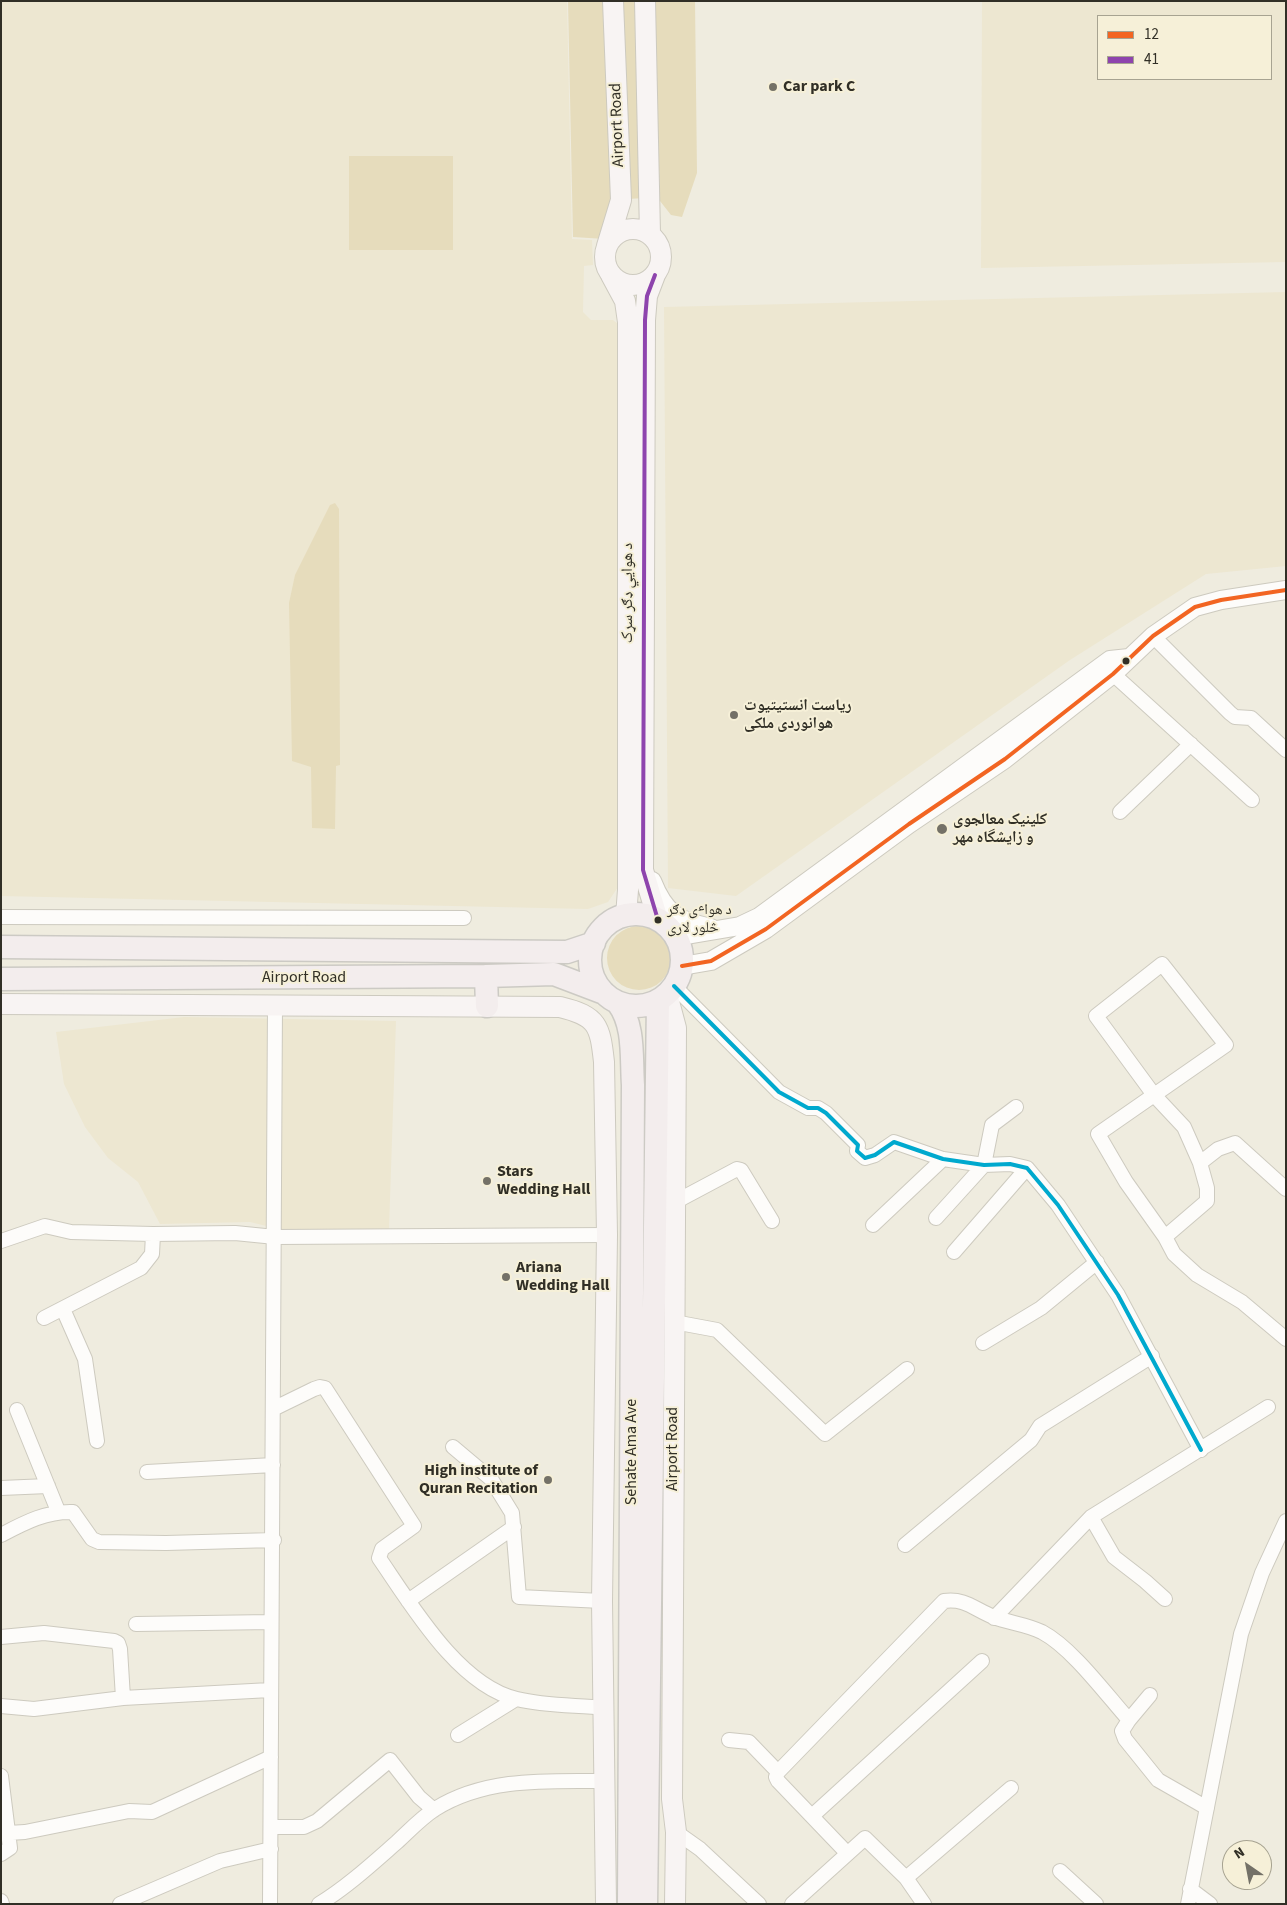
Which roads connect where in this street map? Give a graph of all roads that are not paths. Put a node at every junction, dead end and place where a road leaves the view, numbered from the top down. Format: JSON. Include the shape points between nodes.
{"nodes":[{"id":1,"x":613,"y":1,"type":"edge"},
{"id":2,"x":645,"y":1,"type":"edge"},
{"id":3,"x":650,"y":234,"type":"junction"},
{"id":4,"x":607,"y":246,"type":"junction"},
{"id":5,"x":611,"y":275,"type":"junction"},
{"id":6,"x":655,"y":275,"type":"junction"},
{"id":7,"x":1286,"y":590,"type":"edge"},
{"id":8,"x":1154,"y":636,"type":"junction"},
{"id":9,"x":1129,"y":658,"type":"junction"},
{"id":10,"x":1113,"y":674,"type":"junction"},
{"id":11,"x":1191,"y":744,"type":"junction"},
{"id":12,"x":1286,"y":750,"type":"edge"},
{"id":13,"x":1252,"y":800,"type":"dead end"},
{"id":14,"x":645,"y":808,"type":"junction"},
{"id":15,"x":1120,"y":812,"type":"dead end"},
{"id":16,"x":626,"y":916,"type":"junction"},
{"id":17,"x":1,"y":917,"type":"edge"},
{"id":18,"x":464,"y":918,"type":"dead end"},
{"id":19,"x":658,"y":920,"type":"junction"},
{"id":20,"x":722,"y":930,"type":"junction"},
{"id":21,"x":675,"y":937,"type":"junction"},
{"id":22,"x":594,"y":943,"type":"junction"},
{"id":23,"x":1,"y":947,"type":"edge"},
{"id":24,"x":486,"y":976,"type":"junction"},
{"id":25,"x":1,"y":979,"type":"edge"},
{"id":26,"x":670,"y":987,"type":"junction"},
{"id":27,"x":611,"y":998,"type":"junction"},
{"id":28,"x":1,"y":1004,"type":"edge"},
{"id":29,"x":275,"y":1004,"type":"junction"},
{"id":30,"x":487,"y":1006,"type":"junction"},
{"id":31,"x":1154,"y":1095,"type":"junction"},
{"id":32,"x":1016,"y":1107,"type":"dead end"},
{"id":33,"x":943,"y":1158,"type":"junction"},
{"id":34,"x":1200,"y":1163,"type":"junction"},
{"id":35,"x":984,"y":1165,"type":"junction"},
{"id":36,"x":1028,"y":1168,"type":"junction"},
{"id":37,"x":1286,"y":1189,"type":"edge"},
{"id":38,"x":675,"y":1202,"type":"junction"},
{"id":39,"x":936,"y":1218,"type":"dead end"},
{"id":40,"x":772,"y":1220,"type":"dead end"},
{"id":41,"x":873,"y":1224,"type":"dead end"},
{"id":42,"x":153,"y":1234,"type":"junction"},
{"id":43,"x":607,"y":1235,"type":"junction"},
{"id":44,"x":275,"y":1237,"type":"junction"},
{"id":45,"x":1165,"y":1237,"type":"junction"},
{"id":46,"x":1,"y":1241,"type":"edge"},
{"id":47,"x":954,"y":1252,"type":"dead end"},
{"id":48,"x":1098,"y":1262,"type":"junction"},
{"id":49,"x":63,"y":1309,"type":"junction"},
{"id":50,"x":44,"y":1318,"type":"dead end"},
{"id":51,"x":674,"y":1322,"type":"junction"},
{"id":52,"x":1286,"y":1339,"type":"edge"},
{"id":53,"x":983,"y":1343,"type":"dead end"},
{"id":54,"x":1152,"y":1356,"type":"junction"},
{"id":55,"x":907,"y":1369,"type":"dead end"},
{"id":56,"x":1268,"y":1407,"type":"dead end"},
{"id":57,"x":273,"y":1409,"type":"junction"},
{"id":58,"x":17,"y":1410,"type":"dead end"},
{"id":59,"x":97,"y":1441,"type":"dead end"},
{"id":60,"x":453,"y":1447,"type":"dead end"},
{"id":61,"x":1201,"y":1450,"type":"junction"},
{"id":62,"x":273,"y":1466,"type":"junction"},
{"id":63,"x":147,"y":1472,"type":"dead end"},
{"id":64,"x":48,"y":1486,"type":"junction"},
{"id":65,"x":1,"y":1488,"type":"edge"},
{"id":66,"x":58,"y":1511,"type":"junction"},
{"id":67,"x":1090,"y":1517,"type":"junction"},
{"id":68,"x":1286,"y":1521,"type":"edge"},
{"id":69,"x":514,"y":1527,"type":"junction"},
{"id":70,"x":1,"y":1535,"type":"edge"},
{"id":71,"x":274,"y":1540,"type":"junction"},
{"id":72,"x":905,"y":1545,"type":"dead end"},
{"id":73,"x":1165,"y":1599,"type":"dead end"},
{"id":74,"x":408,"y":1601,"type":"junction"},
{"id":75,"x":602,"y":1601,"type":"junction"},
{"id":76,"x":994,"y":1618,"type":"junction"},
{"id":77,"x":271,"y":1622,"type":"junction"},
{"id":78,"x":136,"y":1624,"type":"dead end"},
{"id":79,"x":1,"y":1637,"type":"edge"},
{"id":80,"x":982,"y":1661,"type":"dead end"},
{"id":81,"x":270,"y":1690,"type":"junction"},
{"id":82,"x":1150,"y":1695,"type":"dead end"},
{"id":83,"x":123,"y":1698,"type":"junction"},
{"id":84,"x":516,"y":1699,"type":"junction"},
{"id":85,"x":1,"y":1706,"type":"edge"},
{"id":86,"x":604,"y":1708,"type":"junction"},
{"id":87,"x":1129,"y":1720,"type":"junction"},
{"id":88,"x":458,"y":1735,"type":"dead end"},
{"id":89,"x":729,"y":1740,"type":"dead end"},
{"id":90,"x":271,"y":1757,"type":"junction"},
{"id":91,"x":778,"y":1772,"type":"junction"},
{"id":92,"x":1,"y":1776,"type":"edge"},
{"id":93,"x":606,"y":1781,"type":"junction"},
{"id":94,"x":1011,"y":1788,"type":"dead end"},
{"id":95,"x":1206,"y":1808,"type":"junction"},
{"id":96,"x":434,"y":1810,"type":"junction"},
{"id":97,"x":812,"y":1816,"type":"junction"},
{"id":98,"x":6,"y":1826,"type":"edge"},
{"id":99,"x":271,"y":1828,"type":"junction"},
{"id":100,"x":676,"y":1832,"type":"junction"},
{"id":101,"x":271,"y":1849,"type":"junction"},
{"id":102,"x":847,"y":1853,"type":"junction"},
{"id":103,"x":1,"y":1854,"type":"edge"},
{"id":104,"x":1060,"y":1871,"type":"dead end"},
{"id":105,"x":906,"y":1878,"type":"junction"},
{"id":106,"x":1190,"y":1889,"type":"junction"},
{"id":107,"x":120,"y":1904,"type":"edge"},
{"id":108,"x":270,"y":1904,"type":"edge"},
{"id":109,"x":319,"y":1904,"type":"edge"},
{"id":110,"x":606,"y":1904,"type":"edge"},
{"id":111,"x":629,"y":1904,"type":"edge"},
{"id":112,"x":646,"y":1904,"type":"edge"},
{"id":113,"x":675,"y":1904,"type":"edge"},
{"id":114,"x":759,"y":1904,"type":"edge"},
{"id":115,"x":792,"y":1904,"type":"edge"},
{"id":116,"x":924,"y":1904,"type":"edge"},
{"id":117,"x":1096,"y":1904,"type":"edge"},
{"id":118,"x":1188,"y":1904,"type":"edge"},
{"id":119,"x":1210,"y":1904,"type":"edge"}],
"edges":[{"from":1,"to":4,"type":"main road","name":"Airport Road","via":[[621,200]]},
{"from":2,"to":3,"type":"main road","name":"Airport Road"},
{"from":3,"to":4,"type":"main road","via":[[630,229],[621,232]]},
{"from":3,"to":6,"type":"main road","via":[[660,247],[662,257]]},
{"from":4,"to":5,"type":"main road","via":[[606,266]]},
{"from":5,"to":6,"type":"main road","via":[[618,282],[632,285],[647,282]]},
{"from":5,"to":16,"type":"main road","name":"د هوايي ډګر سړک","via":[[625,301],[628,322]]},
{"from":6,"to":14,"type":"main road","via":[[647,296],[645,320]]},
{"from":7,"to":8,"type":"street","via":[[1196,606]]},
{"from":8,"to":9,"type":"street"},
{"from":8,"to":12,"type":"street","via":[[1230,713],[1251,718]]},
{"from":9,"to":10,"type":"street"},
{"from":9,"to":20,"type":"street","via":[[1110,660],[759,917]]},
{"from":10,"to":11,"type":"street"},
{"from":10,"to":26,"type":"street","via":[[1004,759],[766,929]]},
{"from":11,"to":13,"type":"street"},
{"from":11,"to":15,"type":"street"},
{"from":14,"to":19,"type":"main road","via":[[643,870]]},
{"from":14,"to":20,"type":"street","via":[[648,872],[657,894],[669,911],[684,922]]},
{"from":16,"to":19,"type":"main road","via":[[637,914]]},
{"from":16,"to":22,"type":"main road","via":[[606,925]]},
{"from":17,"to":18,"type":"street"},
{"from":19,"to":21,"type":"main road"},
{"from":20,"to":21,"type":"street"},
{"from":21,"to":26,"type":"main road","via":[[682,955]]},
{"from":22,"to":23,"type":"main road","name":"Airport Road","via":[[567,952]]},
{"from":22,"to":27,"type":"main road","via":[[590,956],[591,970],[595,982]]},
{"from":24,"to":25,"type":"main road","name":"Airport Road"},
{"from":24,"to":27,"type":"main road","name":"Airport Road","via":[[554,974]]},
{"from":24,"to":30,"type":"main road"},
{"from":26,"to":27,"type":"main road","via":[[638,1006]]},
{"from":26,"to":33,"type":"street","via":[[779,1092],[808,1108],[818,1108],[826,1113],[858,1145],[857,1151],[865,1158],[894,1142]]},
{"from":26,"to":38,"type":"main road","name":"Airport Road","via":[[676,1028]]},
{"from":26,"to":112,"type":"main road","name":"Airport Road"},
{"from":27,"to":111,"type":"main road","name":"Sehate Ama Ave","via":[[625,1012],[630,1026],[633,1085]]},
{"from":28,"to":29,"type":"main road"},
{"from":29,"to":30,"type":"main road"},
{"from":29,"to":44,"type":"street"},
{"from":30,"to":43,"type":"main road","via":[[560,1007],[582,1012],[594,1023],[601,1037],[604,1062]]},
{"from":31,"to":31,"type":"street","via":[[1096,1016],[1162,964],[1226,1045]]},
{"from":31,"to":34,"type":"street","via":[[1184,1127]]},
{"from":31,"to":45,"type":"street","via":[[1098,1134],[1126,1182]]},
{"from":32,"to":35,"type":"street","via":[[992,1125]]},
{"from":33,"to":35,"type":"street"},
{"from":33,"to":41,"type":"street"},
{"from":34,"to":37,"type":"street","via":[[1218,1149],[1234,1143]]},
{"from":34,"to":45,"type":"street","via":[[1207,1201]]},
{"from":35,"to":36,"type":"street","via":[[1010,1164]]},
{"from":35,"to":39,"type":"street"},
{"from":36,"to":47,"type":"street"},
{"from":36,"to":48,"type":"street"},
{"from":38,"to":40,"type":"street","via":[[737,1168]]},
{"from":38,"to":51,"type":"main road","name":"Airport Road"},
{"from":42,"to":44,"type":"street","via":[[235,1233]]},
{"from":42,"to":46,"type":"street","via":[[71,1232],[45,1226]]},
{"from":42,"to":49,"type":"street","via":[[152,1254],[141,1268]]},
{"from":43,"to":44,"type":"street"},
{"from":43,"to":75,"type":"main road"},
{"from":44,"to":57,"type":"street"},
{"from":45,"to":52,"type":"street","via":[[1174,1254],[1197,1274],[1242,1302]]},
{"from":48,"to":53,"type":"street","via":[[1042,1308]]},
{"from":48,"to":54,"type":"street"},
{"from":49,"to":50,"type":"street"},
{"from":49,"to":59,"type":"street","via":[[85,1359]]},
{"from":51,"to":55,"type":"street","via":[[718,1330],[825,1434]]},
{"from":51,"to":100,"type":"main road","name":"Airport Road","via":[[672,1799]]},
{"from":54,"to":61,"type":"street"},
{"from":54,"to":72,"type":"street","via":[[1040,1426],[1031,1440]]},
{"from":56,"to":61,"type":"street"},
{"from":57,"to":62,"type":"street"},
{"from":57,"to":74,"type":"street","via":[[314,1389],[325,1388],[414,1526],[379,1554]]},
{"from":58,"to":64,"type":"street"},
{"from":60,"to":69,"type":"street","via":[[491,1479],[512,1513]]},
{"from":61,"to":67,"type":"street"},
{"from":62,"to":63,"type":"street"},
{"from":62,"to":71,"type":"street"},
{"from":64,"to":65,"type":"street"},
{"from":64,"to":66,"type":"street"},
{"from":66,"to":70,"type":"street"},
{"from":66,"to":71,"type":"street","via":[[73,1512],[92,1539],[99,1542]]},
{"from":67,"to":73,"type":"street","via":[[1114,1557]]},
{"from":67,"to":76,"type":"street"},
{"from":68,"to":95,"type":"street","via":[[1262,1574],[1241,1634]]},
{"from":69,"to":74,"type":"street"},
{"from":69,"to":75,"type":"street","via":[[519,1597]]},
{"from":71,"to":77,"type":"street"},
{"from":74,"to":84,"type":"street","via":[[458,1664],[479,1682]]},
{"from":75,"to":86,"type":"main road"},
{"from":76,"to":87,"type":"street","via":[[1044,1633],[1073,1657]]},
{"from":76,"to":91,"type":"street","via":[[958,1599],[944,1601]]},
{"from":77,"to":78,"type":"street"},
{"from":77,"to":81,"type":"street"},
{"from":79,"to":83,"type":"street","via":[[44,1633],[118,1643]]},
{"from":80,"to":97,"type":"street"},
{"from":81,"to":83,"type":"street"},
{"from":81,"to":90,"type":"street"},
{"from":82,"to":87,"type":"street"},
{"from":83,"to":85,"type":"street","via":[[34,1709]]},
{"from":84,"to":86,"type":"street"},
{"from":84,"to":88,"type":"street"},
{"from":86,"to":93,"type":"main road"},
{"from":87,"to":95,"type":"street","via":[[1122,1731],[1125,1739],[1158,1780]]},
{"from":89,"to":91,"type":"street","via":[[749,1742]]},
{"from":90,"to":98,"type":"street","via":[[152,1812],[129,1811],[25,1832]]},
{"from":90,"to":99,"type":"street"},
{"from":91,"to":97,"type":"street","via":[[778,1781]]},
{"from":92,"to":98,"type":"street"},
{"from":93,"to":96,"type":"street","via":[[525,1781],[495,1786]]},
{"from":93,"to":110,"type":"main road"},
{"from":94,"to":105,"type":"street"},
{"from":95,"to":106,"type":"street"},
{"from":96,"to":99,"type":"street","via":[[419,1797],[390,1760],[317,1821],[304,1827]]},
{"from":96,"to":109,"type":"street"},
{"from":97,"to":102,"type":"street"},
{"from":98,"to":103,"type":"street","via":[[10,1848]]},
{"from":99,"to":101,"type":"street"},
{"from":100,"to":113,"type":"main road","name":"Airport Road"},
{"from":100,"to":114,"type":"street","via":[[700,1849]]},
{"from":101,"to":107,"type":"street","via":[[220,1861]]},
{"from":101,"to":108,"type":"street"},
{"from":102,"to":105,"type":"street","via":[[865,1838]]},
{"from":102,"to":115,"type":"street"},
{"from":104,"to":117,"type":"street"},
{"from":105,"to":116,"type":"street"},
{"from":106,"to":118,"type":"street"},
{"from":106,"to":119,"type":"street"}]}
